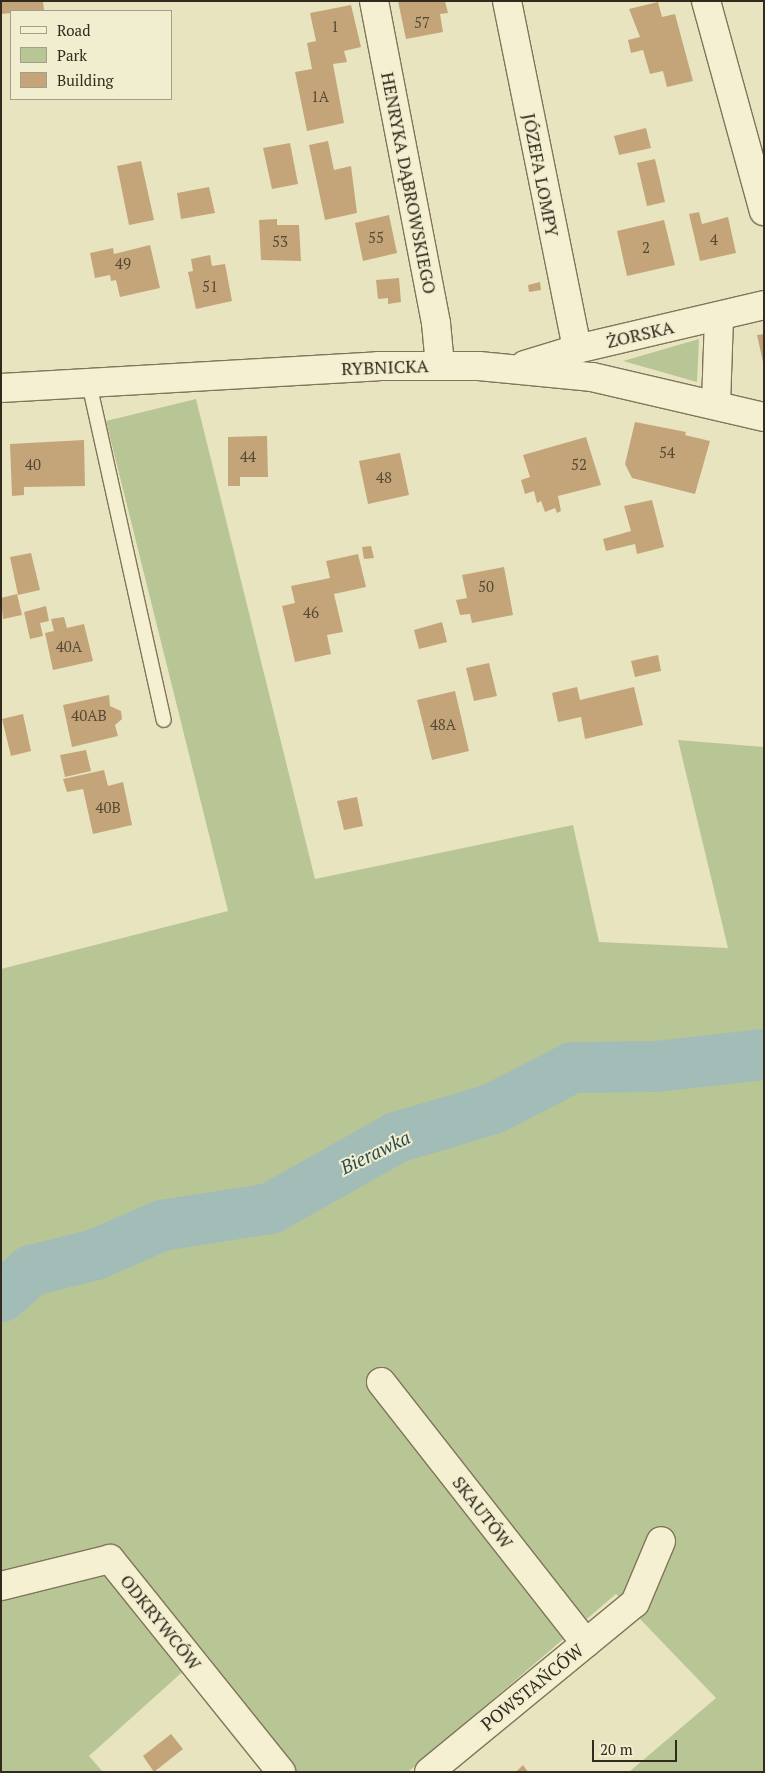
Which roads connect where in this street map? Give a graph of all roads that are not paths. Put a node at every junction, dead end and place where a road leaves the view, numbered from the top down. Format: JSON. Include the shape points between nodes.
{"nodes":[{"id":1,"x":374,"y":1,"type":"edge"},
{"id":2,"x":507,"y":1,"type":"edge"},
{"id":3,"x":706,"y":1,"type":"edge"},
{"id":4,"x":764,"y":211,"type":"edge"},
{"id":5,"x":764,"y":305,"type":"edge"},
{"id":6,"x":719,"y":316,"type":"junction"},
{"id":7,"x":577,"y":349,"type":"junction"},
{"id":8,"x":440,"y":365,"type":"junction"},
{"id":9,"x":517,"y":368,"type":"junction"},
{"id":10,"x":89,"y":383,"type":"junction"},
{"id":11,"x":1,"y":388,"type":"edge"},
{"id":12,"x":716,"y":404,"type":"junction"},
{"id":13,"x":764,"y":416,"type":"edge"},
{"id":14,"x":164,"y":720,"type":"dead end"},
{"id":15,"x":381,"y":1382,"type":"dead end"},
{"id":16,"x":661,"y":1541,"type":"dead end"},
{"id":17,"x":1,"y":1586,"type":"edge"},
{"id":18,"x":586,"y":1643,"type":"junction"},
{"id":19,"x":281,"y":1772,"type":"edge"},
{"id":20,"x":429,"y":1772,"type":"edge"}],
"edges":[{"from":1,"to":8,"type":"street","name":"HENRYKA DĄBROWSKIEGO","via":[[436,323]]},
{"from":2,"to":7,"type":"street","name":"JÓZEFA LOMPY"},
{"from":3,"to":4,"type":"street"},
{"from":5,"to":6,"type":"street","name":"ŻORSKA"},
{"from":6,"to":7,"type":"street","name":"ŻORSKA"},
{"from":6,"to":12,"type":"street"},
{"from":7,"to":9,"type":"street","name":"ŻORSKA"},
{"from":8,"to":9,"type":"street","name":"RYBNICKA"},
{"from":8,"to":10,"type":"street","name":"RYBNICKA"},
{"from":9,"to":12,"type":"street","name":"RYBNICKA","via":[[592,377]]},
{"from":10,"to":11,"type":"street","name":"RYBNICKA"},
{"from":10,"to":14,"type":"lane"},
{"from":12,"to":13,"type":"street","name":"RYBNICKA"},
{"from":15,"to":18,"type":"street","name":"SKAUTÓW"},
{"from":16,"to":18,"type":"street","name":"POWSTAŃCÓW","via":[[636,1603]]},
{"from":17,"to":19,"type":"street","name":"ODKRYWCÓW","via":[[110,1559]]},
{"from":18,"to":20,"type":"street","name":"POWSTAŃCÓW"}]}
